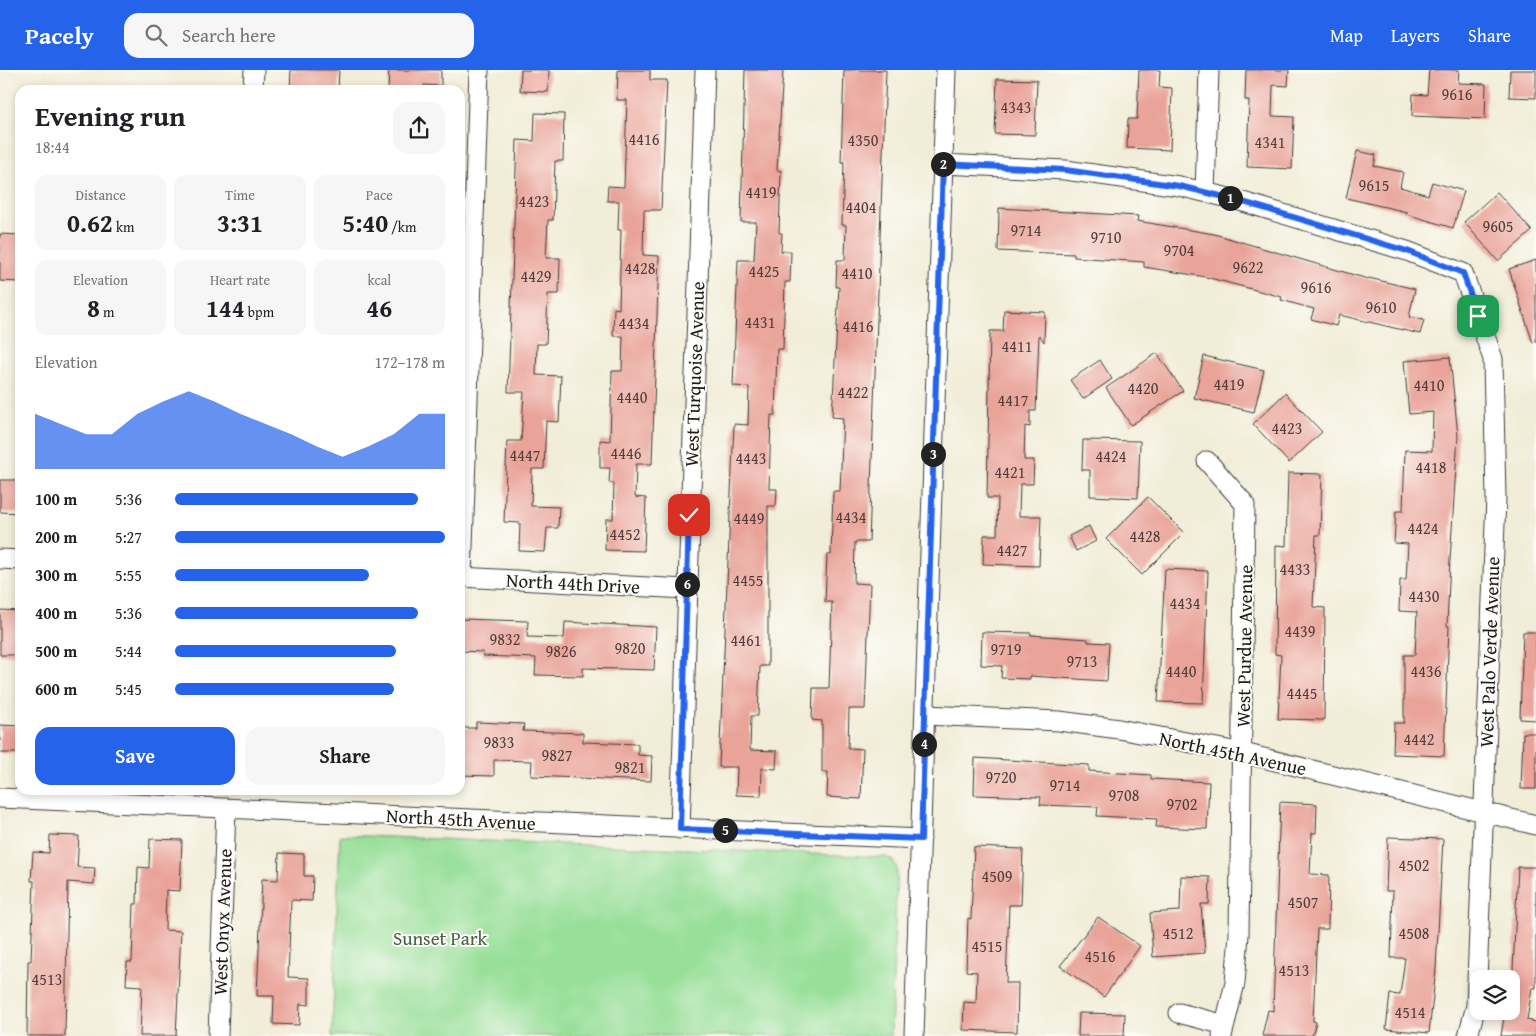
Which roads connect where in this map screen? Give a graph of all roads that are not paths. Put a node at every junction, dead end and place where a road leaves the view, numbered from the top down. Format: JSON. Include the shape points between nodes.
{"nodes":[{"id":1,"x":254,"y":70,"type":"edge"},
{"id":2,"x":479,"y":70,"type":"edge"},
{"id":3,"x":705,"y":70,"type":"edge"},
{"id":4,"x":946,"y":70,"type":"edge"},
{"id":5,"x":1209,"y":70,"type":"edge"},
{"id":6,"x":253,"y":85,"type":"edge"},
{"id":7,"x":943,"y":164,"type":"junction"},
{"id":8,"x":1205,"y":192,"type":"junction"},
{"id":9,"x":1206,"y":461,"type":"dead end"},
{"id":10,"x":465,"y":464,"type":"edge"},
{"id":11,"x":0,"y":559,"type":"edge"},
{"id":12,"x":15,"y":560,"type":"edge"},
{"id":13,"x":465,"y":577,"type":"edge"},
{"id":14,"x":686,"y":589,"type":"junction"},
{"id":15,"x":925,"y":715,"type":"junction"},
{"id":16,"x":1243,"y":753,"type":"junction"},
{"id":17,"x":0,"y":798,"type":"edge"},
{"id":18,"x":226,"y":808,"type":"junction"},
{"id":19,"x":1483,"y":811,"type":"junction"},
{"id":20,"x":1536,"y":825,"type":"edge"},
{"id":21,"x":680,"y":829,"type":"junction"},
{"id":22,"x":921,"y":839,"type":"junction"},
{"id":23,"x":1180,"y":1013,"type":"dead end"},
{"id":24,"x":1224,"y":1031,"type":"edge"},
{"id":25,"x":218,"y":1036,"type":"edge"},
{"id":26,"x":914,"y":1036,"type":"edge"},
{"id":27,"x":1468,"y":1036,"type":"edge"}],
"edges":[{"from":1,"to":6,"type":"street"},
{"from":2,"to":10,"type":"street"},
{"from":3,"to":14,"type":"street","name":"West Turquoise Avenue"},
{"from":4,"to":7,"type":"street"},
{"from":5,"to":8,"type":"street"},
{"from":7,"to":8,"type":"street","via":[[1084,172]]},
{"from":7,"to":15,"type":"street"},
{"from":8,"to":19,"type":"street","name":"West Palo Verde Avenue","via":[[1407,251],[1463,273],[1493,359],[1496,498]]},
{"from":9,"to":16,"type":"street","name":"West Purdue Avenue","via":[[1245,504]]},
{"from":11,"to":12,"type":"street"},
{"from":13,"to":14,"type":"street","name":"North 44th Drive"},
{"from":14,"to":21,"type":"street","name":"West Turquoise Avenue"},
{"from":15,"to":16,"type":"street","name":"North 45th Avenue","via":[[1088,724]]},
{"from":15,"to":22,"type":"street"},
{"from":16,"to":19,"type":"street","name":"North 45th Avenue"},
{"from":16,"to":24,"type":"street","name":"West Purdue Avenue","via":[[1239,936],[1235,983]]},
{"from":17,"to":18,"type":"street","name":"North 45th Avenue"},
{"from":18,"to":21,"type":"street","name":"North 45th Avenue"},
{"from":18,"to":25,"type":"street","name":"West Onyx Avenue"},
{"from":19,"to":20,"type":"street","name":"North 45th Avenue"},
{"from":19,"to":27,"type":"street","name":"West Palo Verde Avenue","via":[[1476,1006]]},
{"from":21,"to":22,"type":"street","name":"North 45th Avenue"},
{"from":22,"to":26,"type":"street"},
{"from":23,"to":24,"type":"street","name":"West Purdue Avenue"}]}
